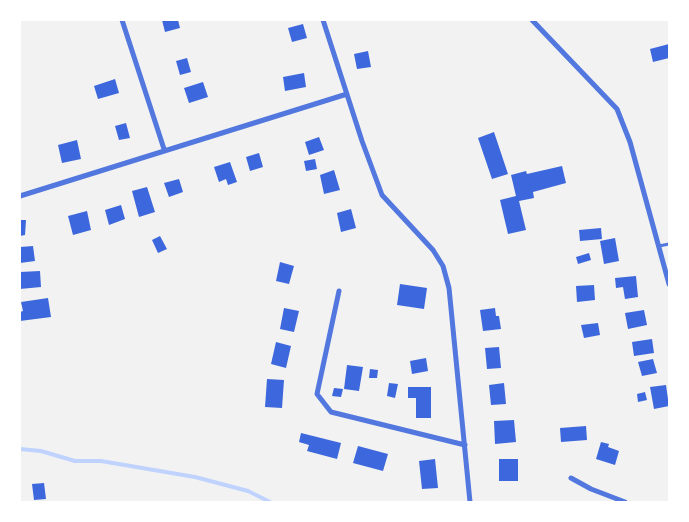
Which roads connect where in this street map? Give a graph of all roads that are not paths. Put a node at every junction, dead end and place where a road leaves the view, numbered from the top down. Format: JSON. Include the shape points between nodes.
{"nodes":[{"id":1,"x":122,"y":20,"type":"edge"},
{"id":2,"x":323,"y":20,"type":"edge"},
{"id":3,"x":532,"y":20,"type":"edge"},
{"id":4,"x":347,"y":94,"type":"junction"},
{"id":5,"x":164,"y":149,"type":"junction"},
{"id":6,"x":20,"y":196,"type":"edge"},
{"id":7,"x":669,"y":244,"type":"edge"},
{"id":8,"x":658,"y":246,"type":"junction"},
{"id":9,"x":669,"y":284,"type":"edge"},
{"id":10,"x":339,"y":291,"type":"dead end"},
{"id":11,"x":465,"y":445,"type":"junction"},
{"id":12,"x":571,"y":478,"type":"dead end"},
{"id":13,"x":470,"y":502,"type":"edge"},
{"id":14,"x":625,"y":502,"type":"edge"}],
"edges":[{"from":1,"to":5,"type":"street"},
{"from":2,"to":4,"type":"street"},
{"from":3,"to":8,"type":"street","via":[[617,109],[630,142]]},
{"from":4,"to":5,"type":"street"},
{"from":4,"to":11,"type":"street","via":[[382,195],[433,250],[443,266],[449,288]]},
{"from":5,"to":6,"type":"street"},
{"from":7,"to":8,"type":"lane"},
{"from":8,"to":9,"type":"street"},
{"from":10,"to":11,"type":"street","via":[[317,394],[331,412]]},
{"from":11,"to":13,"type":"street"},
{"from":12,"to":14,"type":"street"}]}
